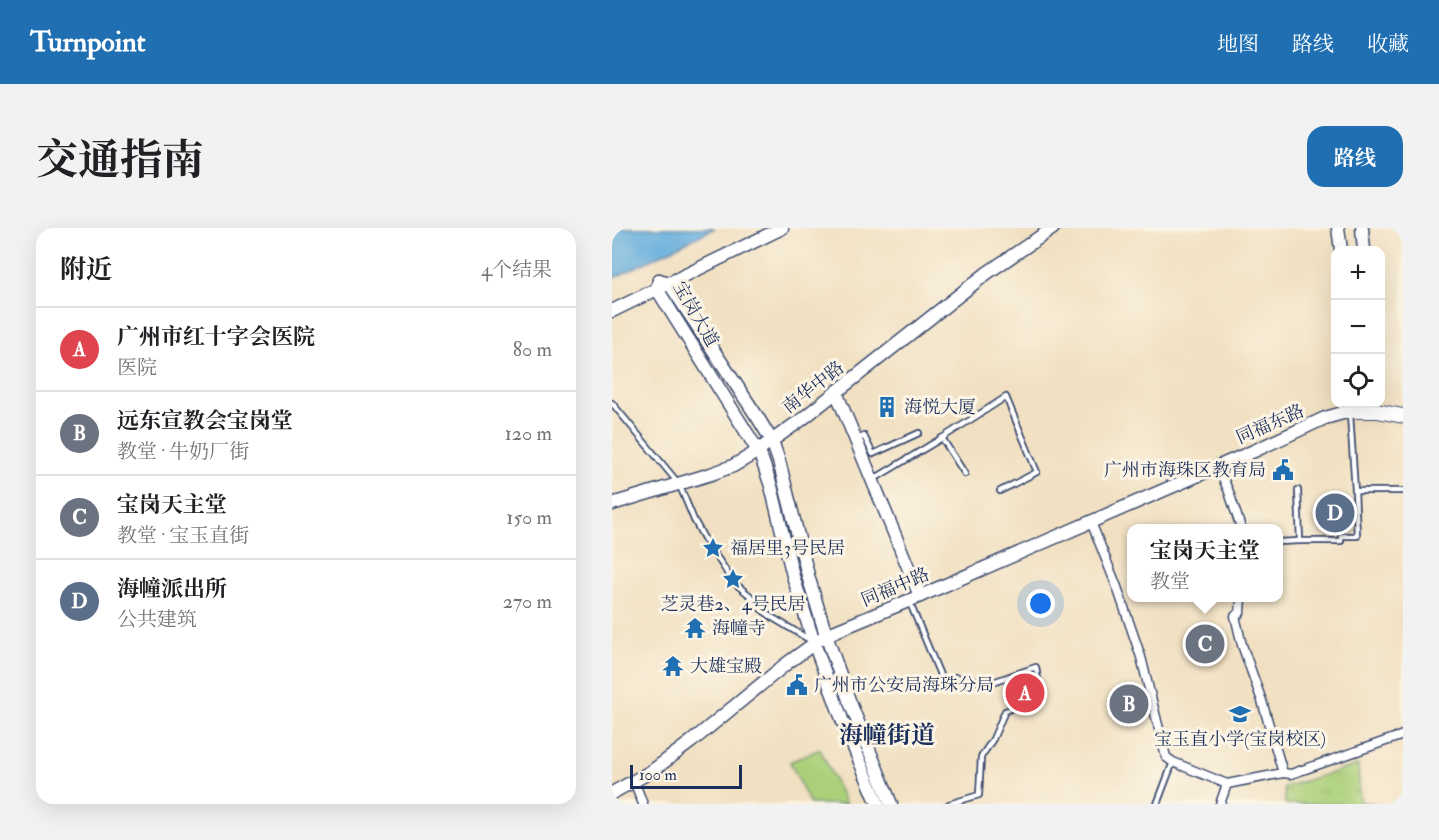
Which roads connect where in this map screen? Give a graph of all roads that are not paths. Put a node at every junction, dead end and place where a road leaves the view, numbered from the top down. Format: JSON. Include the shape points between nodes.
{"nodes":[{"id":1,"x":766,"y":228,"type":"edge"},
{"id":2,"x":782,"y":228,"type":"edge"},
{"id":3,"x":1053,"y":228,"type":"edge"},
{"id":4,"x":1338,"y":228,"type":"edge"},
{"id":5,"x":1362,"y":228,"type":"edge"},
{"id":6,"x":1340,"y":246,"type":"edge"},
{"id":7,"x":1364,"y":246,"type":"edge"},
{"id":8,"x":662,"y":284,"type":"junction"},
{"id":9,"x":612,"y":303,"type":"edge"},
{"id":10,"x":612,"y":311,"type":"edge"},
{"id":11,"x":836,"y":392,"type":"junction"},
{"id":12,"x":612,"y":403,"type":"edge"},
{"id":13,"x":1347,"y":408,"type":"edge"},
{"id":14,"x":1351,"y":408,"type":"edge"},
{"id":15,"x":1361,"y":408,"type":"edge"},
{"id":16,"x":1403,"y":416,"type":"edge"},
{"id":17,"x":919,"y":433,"type":"dead end"},
{"id":18,"x":942,"y":438,"type":"junction"},
{"id":19,"x":772,"y":441,"type":"junction"},
{"id":20,"x":855,"y":441,"type":"junction"},
{"id":21,"x":758,"y":451,"type":"junction"},
{"id":22,"x":1220,"y":466,"type":"junction"},
{"id":23,"x":965,"y":474,"type":"dead end"},
{"id":24,"x":872,"y":480,"type":"junction"},
{"id":25,"x":679,"y":484,"type":"junction"},
{"id":26,"x":1298,"y":490,"type":"dead end"},
{"id":27,"x":1403,"y":490,"type":"edge"},
{"id":28,"x":1000,"y":491,"type":"dead end"},
{"id":29,"x":1354,"y":491,"type":"junction"},
{"id":30,"x":612,"y":504,"type":"edge"},
{"id":31,"x":1091,"y":522,"type":"junction"},
{"id":32,"x":1240,"y":524,"type":"edge"},
{"id":33,"x":1300,"y":541,"type":"junction"},
{"id":34,"x":1283,"y":542,"type":"edge"},
{"id":35,"x":915,"y":599,"type":"junction"},
{"id":36,"x":1241,"y":602,"type":"edge"},
{"id":37,"x":826,"y":635,"type":"junction"},
{"id":38,"x":813,"y":643,"type":"junction"},
{"id":39,"x":1403,"y":735,"type":"edge"},
{"id":40,"x":1170,"y":759,"type":"junction"},
{"id":41,"x":1284,"y":773,"type":"junction"},
{"id":42,"x":634,"y":781,"type":"junction"},
{"id":43,"x":1227,"y":784,"type":"junction"},
{"id":44,"x":612,"y":793,"type":"edge"},
{"id":45,"x":643,"y":804,"type":"edge"},
{"id":46,"x":878,"y":804,"type":"edge"},
{"id":47,"x":891,"y":804,"type":"edge"},
{"id":48,"x":949,"y":804,"type":"edge"},
{"id":49,"x":1157,"y":804,"type":"edge"},
{"id":50,"x":1220,"y":804,"type":"edge"}],
"edges":[{"from":1,"to":8,"type":"main road"},
{"from":2,"to":8,"type":"main road"},
{"from":3,"to":11,"type":"main road","name":"南华中路","via":[[949,302]]},
{"from":4,"to":6,"type":"main road"},
{"from":5,"to":7,"type":"main road"},
{"from":8,"to":9,"type":"main road"},
{"from":8,"to":10,"type":"main road"},
{"from":8,"to":19,"type":"main road","name":"宝岗大道"},
{"from":8,"to":21,"type":"main road","name":"宝岗大道"},
{"from":11,"to":19,"type":"main road","name":"南华中路"},
{"from":11,"to":20,"type":"main road"},
{"from":12,"to":25,"type":"lane"},
{"from":13,"to":22,"type":"main road","name":"同福东路"},
{"from":14,"to":29,"type":"lane"},
{"from":15,"to":16,"type":"main road","name":"同福东路"},
{"from":17,"to":20,"type":"lane","via":[[873,454],[864,436]]},
{"from":18,"to":23,"type":"lane"},
{"from":18,"to":24,"type":"lane"},
{"from":18,"to":28,"type":"lane","via":[[1006,397],[1037,472]]},
{"from":19,"to":21,"type":"main road","name":"南华中路"},
{"from":19,"to":37,"type":"main road","name":"宝岗大道"},
{"from":20,"to":24,"type":"main road"},
{"from":21,"to":25,"type":"main road","name":"南华中路","via":[[733,466]]},
{"from":21,"to":38,"type":"main road","name":"宝岗大道"},
{"from":22,"to":31,"type":"main road","name":"同福中路"},
{"from":22,"to":32,"type":"street"},
{"from":24,"to":35,"type":"main road"},
{"from":25,"to":30,"type":"main road","name":"南华中路"},
{"from":25,"to":38,"type":"lane","via":[[694,520],[732,581],[773,618]]},
{"from":26,"to":33,"type":"lane"},
{"from":27,"to":29,"type":"lane"},
{"from":29,"to":33,"type":"lane","via":[[1357,536],[1341,536],[1341,541]]},
{"from":31,"to":35,"type":"main road","name":"同福中路"},
{"from":31,"to":40,"type":"street","via":[[1141,657]]},
{"from":33,"to":34,"type":"lane"},
{"from":35,"to":37,"type":"main road","name":"同福中路"},
{"from":35,"to":48,"type":"lane","via":[[943,682],[955,677],[990,682],[1036,667],[1041,698],[1005,711],[981,757],[979,795]]},
{"from":36,"to":41,"type":"street","via":[[1240,613],[1235,616],[1242,645]]},
{"from":37,"to":38,"type":"main road","name":"同福中路"},
{"from":37,"to":47,"type":"main road","name":"宝岗大道"},
{"from":38,"to":42,"type":"main road","name":"同福中路","via":[[692,741]]},
{"from":38,"to":46,"type":"main road","name":"宝岗大道"},
{"from":39,"to":41,"type":"street","via":[[1291,774]]},
{"from":40,"to":43,"type":"street"},
{"from":40,"to":49,"type":"lane"},
{"from":41,"to":43,"type":"street"},
{"from":42,"to":44,"type":"main road","name":"同福中路"},
{"from":42,"to":45,"type":"street"},
{"from":43,"to":50,"type":"street"}]}
